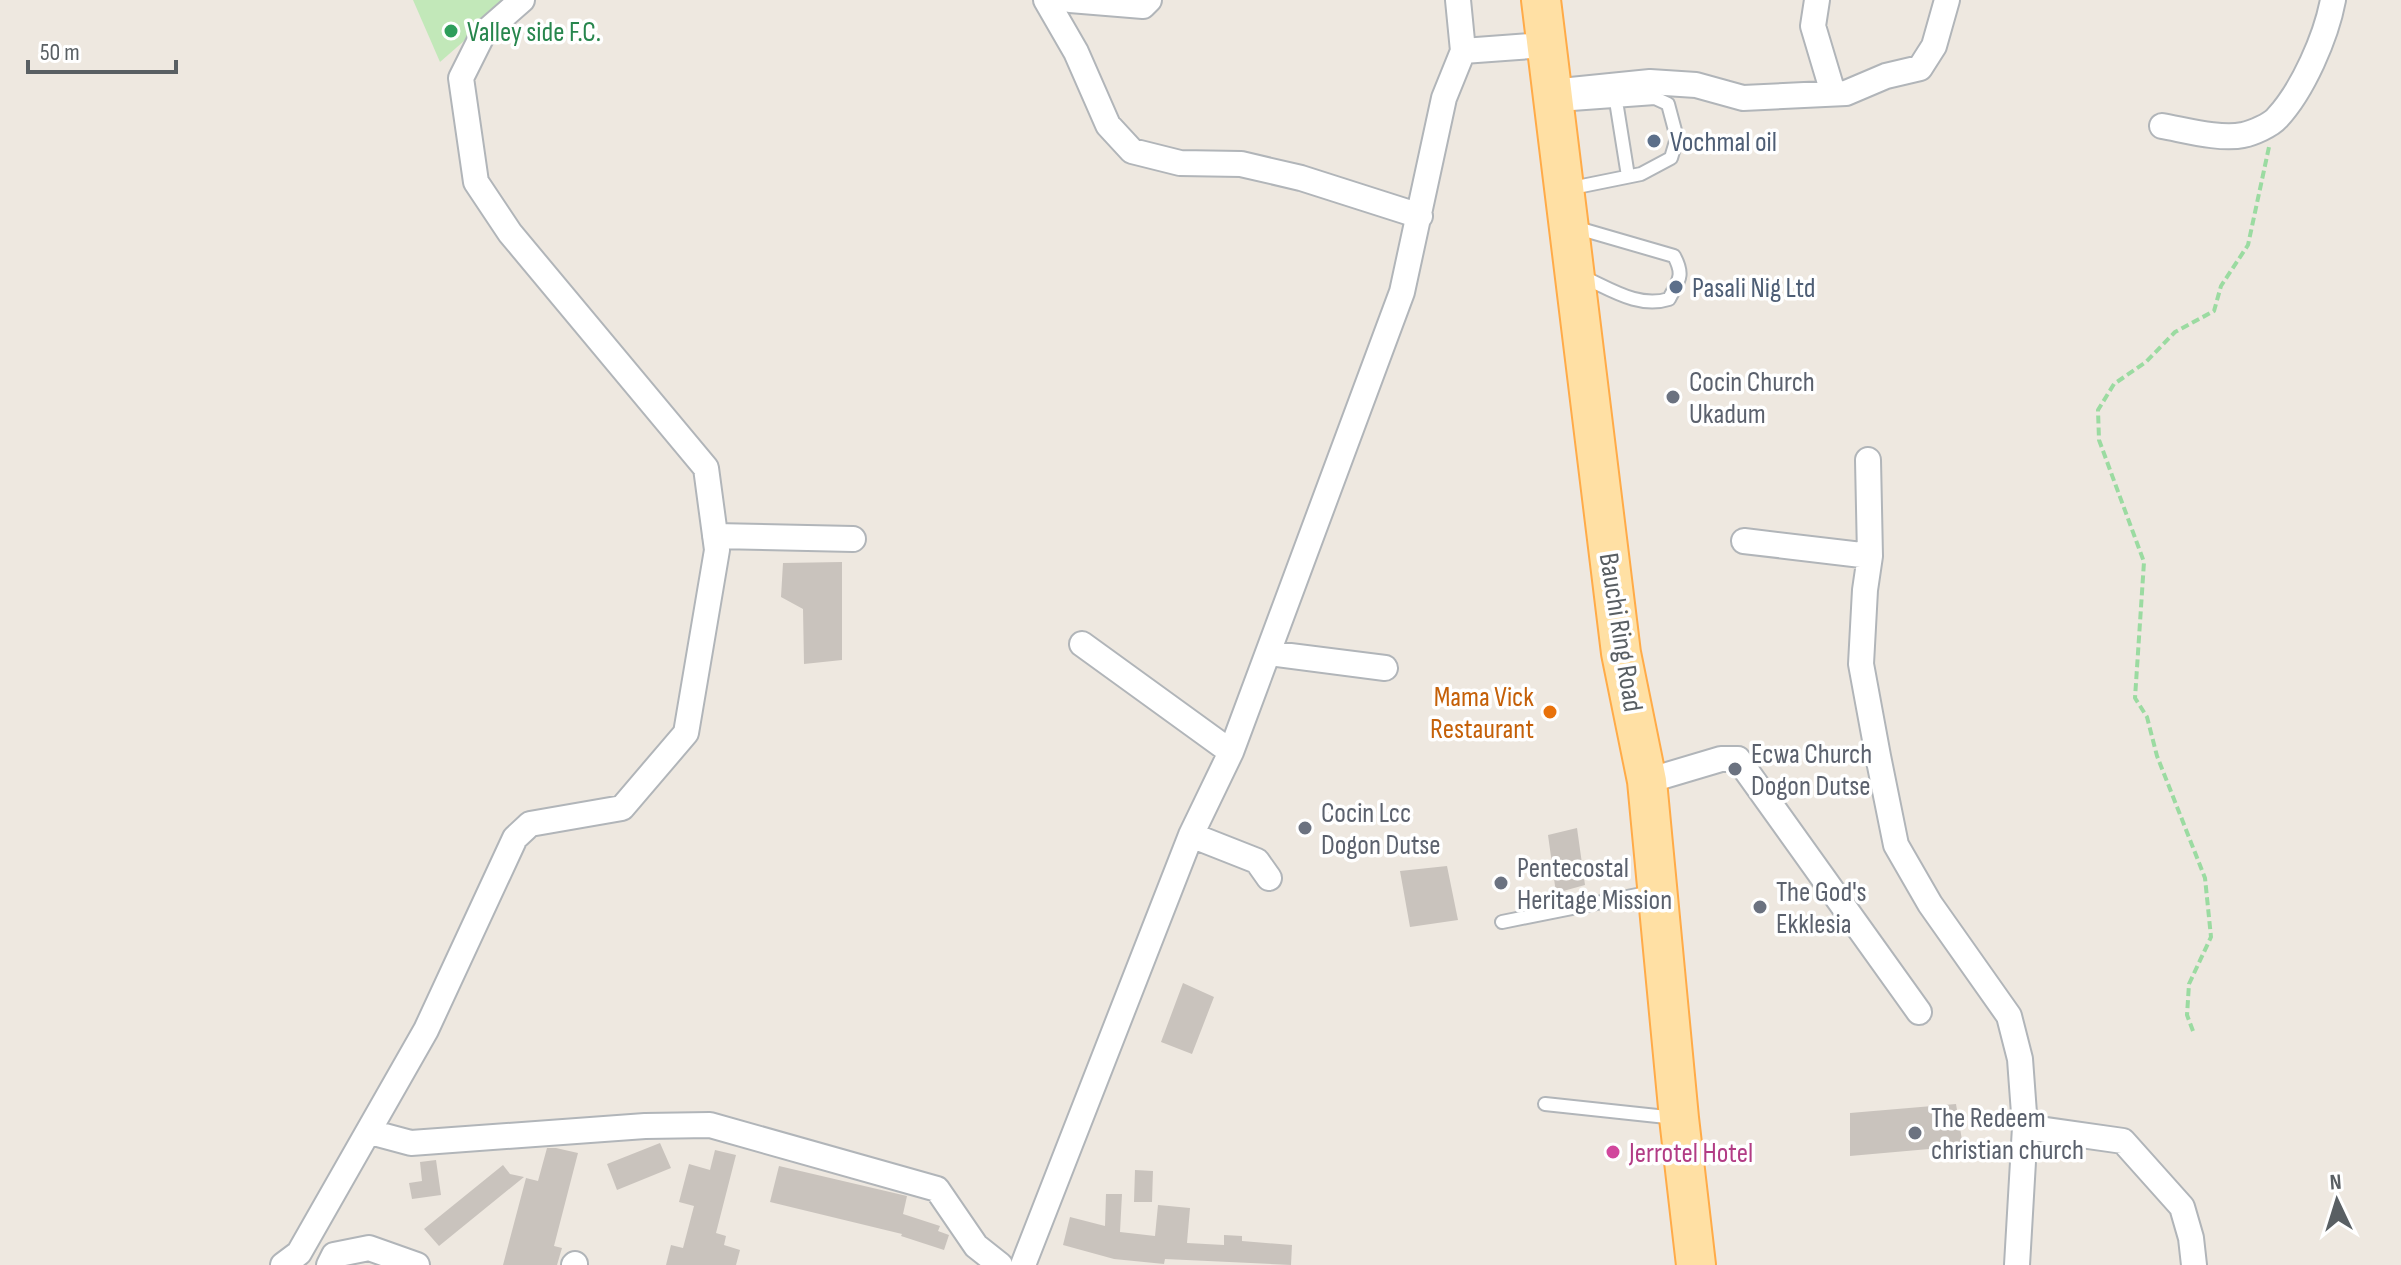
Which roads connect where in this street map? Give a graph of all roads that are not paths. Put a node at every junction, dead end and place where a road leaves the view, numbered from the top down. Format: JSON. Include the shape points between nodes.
{"nodes":[{"id":1,"x":522,"y":0,"type":"edge"},
{"id":2,"x":1046,"y":0,"type":"edge"},
{"id":3,"x":1070,"y":0,"type":"edge"},
{"id":4,"x":1149,"y":0,"type":"edge"},
{"id":5,"x":1458,"y":0,"type":"edge"},
{"id":6,"x":1541,"y":0,"type":"edge"},
{"id":7,"x":1817,"y":0,"type":"edge"},
{"id":8,"x":1947,"y":0,"type":"edge"},
{"id":9,"x":2333,"y":0,"type":"edge"},
{"id":10,"x":1545,"y":45,"type":"junction"},
{"id":11,"x":1463,"y":51,"type":"junction"},
{"id":12,"x":1833,"y":93,"type":"junction"},
{"id":13,"x":1552,"y":99,"type":"junction"},
{"id":14,"x":1616,"y":101,"type":"junction"},
{"id":15,"x":2162,"y":126,"type":"dead end"},
{"id":16,"x":1628,"y":176,"type":"junction"},
{"id":17,"x":1566,"y":207,"type":"junction"},
{"id":18,"x":1420,"y":216,"type":"junction"},
{"id":19,"x":1574,"y":273,"type":"junction"},
{"id":20,"x":1868,"y":460,"type":"dead end"},
{"id":21,"x":715,"y":536,"type":"junction"},
{"id":22,"x":853,"y":539,"type":"dead end"},
{"id":23,"x":1744,"y":541,"type":"dead end"},
{"id":24,"x":1870,"y":556,"type":"junction"},
{"id":25,"x":1082,"y":644,"type":"dead end"},
{"id":26,"x":1268,"y":653,"type":"junction"},
{"id":27,"x":1385,"y":668,"type":"dead end"},
{"id":28,"x":1231,"y":752,"type":"junction"},
{"id":29,"x":1647,"y":781,"type":"junction"},
{"id":30,"x":1191,"y":835,"type":"junction"},
{"id":31,"x":1269,"y":878,"type":"dead end"},
{"id":32,"x":1657,"y":891,"type":"junction"},
{"id":33,"x":1502,"y":922,"type":"dead end"},
{"id":34,"x":1919,"y":1012,"type":"dead end"},
{"id":35,"x":1545,"y":1104,"type":"dead end"},
{"id":36,"x":1679,"y":1118,"type":"junction"},
{"id":37,"x":2025,"y":1127,"type":"junction"},
{"id":38,"x":370,"y":1132,"type":"junction"},
{"id":39,"x":283,"y":1265,"type":"edge"},
{"id":40,"x":329,"y":1265,"type":"edge"},
{"id":41,"x":417,"y":1265,"type":"edge"},
{"id":42,"x":1019,"y":1265,"type":"edge"},
{"id":43,"x":1696,"y":1265,"type":"edge"},
{"id":44,"x":2017,"y":1265,"type":"edge"},
{"id":45,"x":2194,"y":1265,"type":"edge"}],
"edges":[{"from":1,"to":21,"type":"street","via":[[483,34],[461,78],[476,182],[510,233],[706,468]]},
{"from":2,"to":18,"type":"street","via":[[1108,125],[1132,151],[1180,163],[1241,164]]},
{"from":3,"to":4,"type":"street","via":[[1143,6]]},
{"from":5,"to":11,"type":"street"},
{"from":6,"to":10,"type":"main road","name":"Bauchi Ring Road"},
{"from":7,"to":12,"type":"street","via":[[1813,26]]},
{"from":8,"to":12,"type":"street","via":[[1934,46],[1920,68]]},
{"from":9,"to":15,"type":"street","via":[[2311,63],[2275,121],[2243,135]]},
{"from":10,"to":11,"type":"street"},
{"from":10,"to":13,"type":"main road","name":"Bauchi Ring Road"},
{"from":11,"to":18,"type":"street","via":[[1444,98]]},
{"from":12,"to":13,"type":"street","via":[[1743,98],[1696,85],[1650,82]]},
{"from":13,"to":14,"type":"lane"},
{"from":13,"to":17,"type":"main road","name":"Bauchi Ring Road"},
{"from":14,"to":16,"type":"lane"},
{"from":14,"to":16,"type":"lane","via":[[1655,98],[1668,104],[1677,138],[1671,158]]},
{"from":16,"to":17,"type":"lane"},
{"from":17,"to":19,"type":"main road","name":"Bauchi Ring Road"},
{"from":17,"to":19,"type":"lane","via":[[1674,256],[1681,276],[1669,299],[1654,304]]},
{"from":18,"to":26,"type":"street","via":[[1402,292]]},
{"from":19,"to":29,"type":"main road","name":"Bauchi Ring Road","via":[[1621,653]]},
{"from":20,"to":24,"type":"street"},
{"from":21,"to":22,"type":"street"},
{"from":21,"to":38,"type":"street","via":[[717,550],[686,733],[622,808],[530,824],[515,838],[426,1030]]},
{"from":23,"to":24,"type":"street"},
{"from":24,"to":37,"type":"street","via":[[1861,664],[1896,845],[1930,904],[2009,1016],[2020,1059]]},
{"from":25,"to":28,"type":"street"},
{"from":26,"to":27,"type":"street"},
{"from":26,"to":28,"type":"street"},
{"from":28,"to":30,"type":"street"},
{"from":29,"to":32,"type":"main road","name":"Bauchi Ring Road"},
{"from":29,"to":34,"type":"street","via":[[1738,759]]},
{"from":30,"to":31,"type":"street","via":[[1257,861]]},
{"from":30,"to":42,"type":"street"},
{"from":32,"to":33,"type":"lane"},
{"from":32,"to":36,"type":"main road","name":"Bauchi Ring Road"},
{"from":35,"to":36,"type":"lane"},
{"from":36,"to":43,"type":"main road","name":"Bauchi Ring Road"},
{"from":37,"to":44,"type":"street"},
{"from":37,"to":45,"type":"street","via":[[2123,1141],[2182,1207]]},
{"from":38,"to":39,"type":"street","via":[[299,1253]]},
{"from":38,"to":42,"type":"street","via":[[411,1143],[710,1125],[937,1189],[976,1246]]},
{"from":40,"to":41,"type":"street","via":[[334,1255],[369,1248]]}]}
